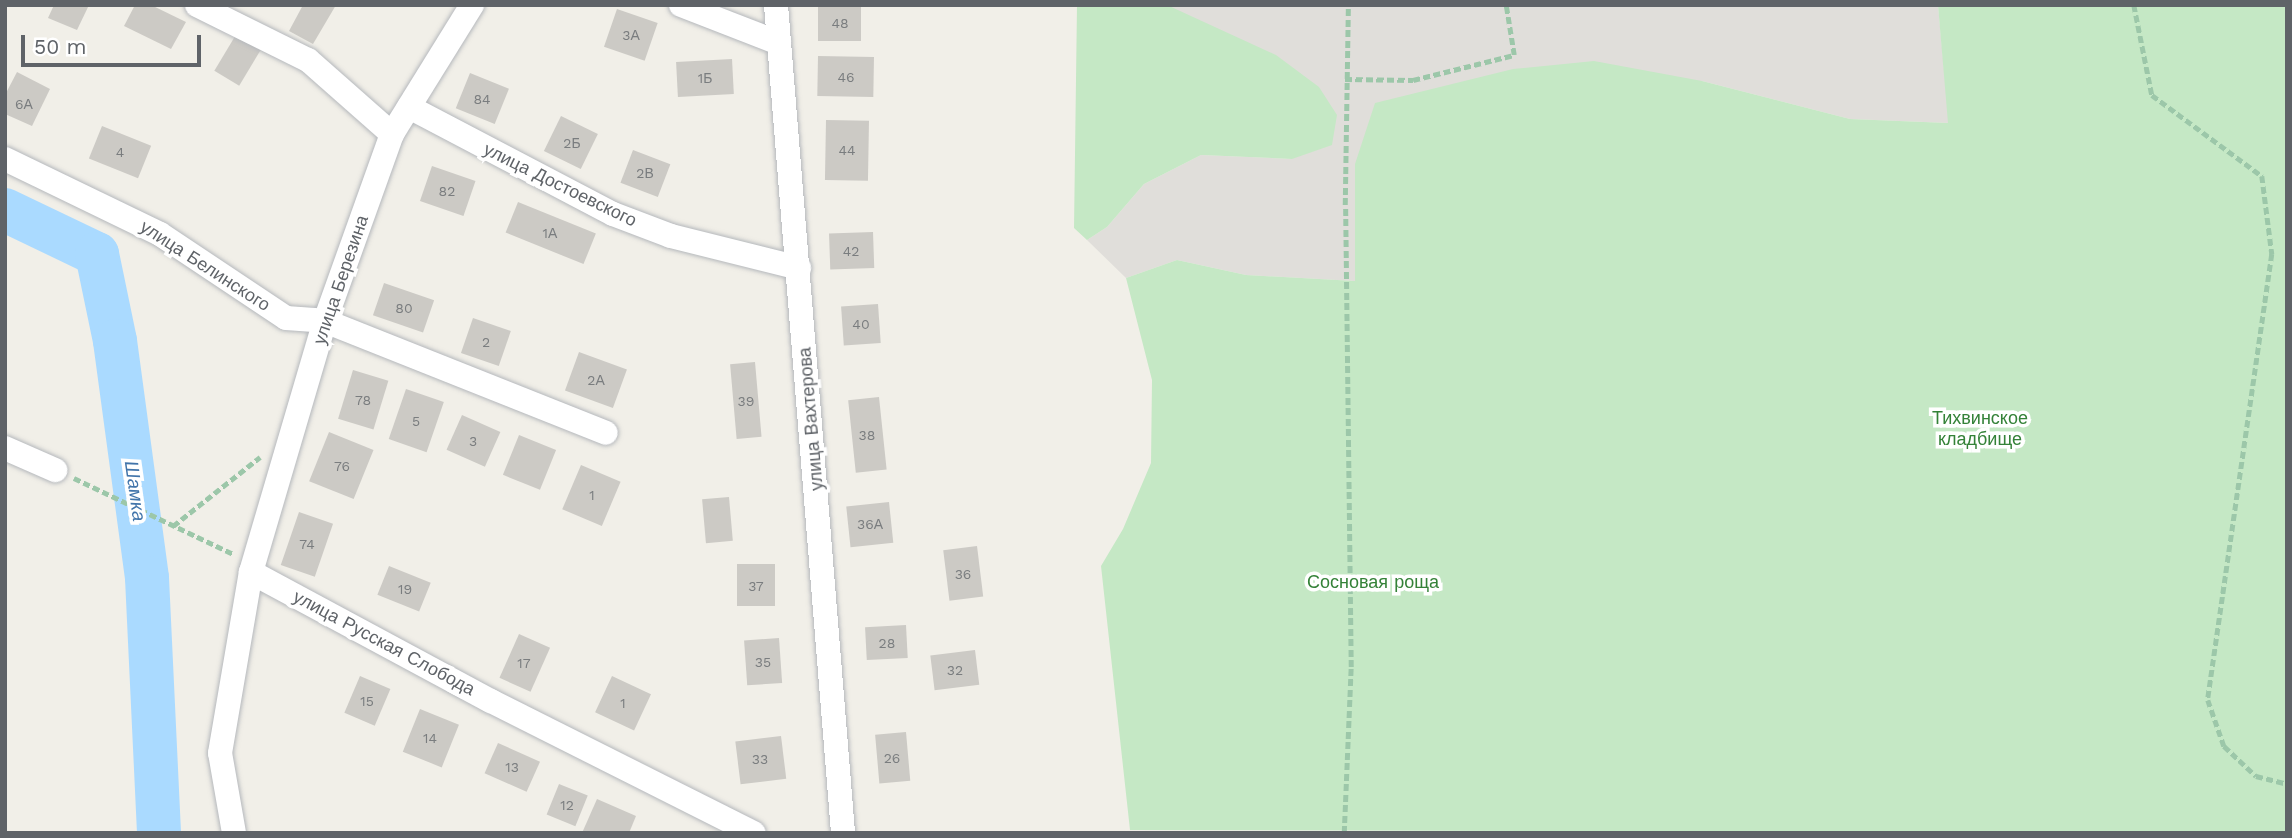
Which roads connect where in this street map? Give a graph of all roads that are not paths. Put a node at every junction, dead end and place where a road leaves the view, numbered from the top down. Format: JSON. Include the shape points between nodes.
{"nodes":[{"id":1,"x":197,"y":5,"type":"edge"},
{"id":2,"x":471,"y":5,"type":"edge"},
{"id":3,"x":681,"y":5,"type":"edge"},
{"id":4,"x":776,"y":5,"type":"edge"},
{"id":5,"x":779,"y":43,"type":"junction"},
{"id":6,"x":409,"y":107,"type":"junction"},
{"id":7,"x":392,"y":134,"type":"junction"},
{"id":8,"x":5,"y":159,"type":"edge"},
{"id":9,"x":799,"y":268,"type":"junction"},
{"id":10,"x":325,"y":321,"type":"junction"},
{"id":11,"x":606,"y":433,"type":"dead end"},
{"id":12,"x":5,"y":448,"type":"edge"},
{"id":13,"x":55,"y":470,"type":"dead end"},
{"id":14,"x":251,"y":572,"type":"junction"},
{"id":15,"x":234,"y":833,"type":"edge"},
{"id":16,"x":754,"y":833,"type":"edge"},
{"id":17,"x":844,"y":833,"type":"edge"}],
"edges":[{"from":1,"to":7,"type":"street","via":[[308,60]]},
{"from":2,"to":6,"type":"street","name":"улица Березина"},
{"from":3,"to":5,"type":"street"},
{"from":4,"to":5,"type":"street","name":"улица Вахтерова"},
{"from":5,"to":9,"type":"street","name":"улица Вахтерова"},
{"from":6,"to":7,"type":"street","name":"улица Березина"},
{"from":6,"to":9,"type":"street","name":"улица Достоевского","via":[[613,214],[671,236]]},
{"from":7,"to":10,"type":"street","name":"улица Березина"},
{"from":8,"to":10,"type":"street","name":"улица Белинского","via":[[160,234],[286,318]]},
{"from":9,"to":17,"type":"street","name":"улица Вахтерова"},
{"from":10,"to":11,"type":"street","name":"улица Белинского"},
{"from":10,"to":14,"type":"street","name":"улица Березина"},
{"from":12,"to":13,"type":"street"},
{"from":14,"to":15,"type":"street","via":[[220,753]]},
{"from":14,"to":16,"type":"street","name":"улица Русская Слобода","via":[[491,701]]}]}
